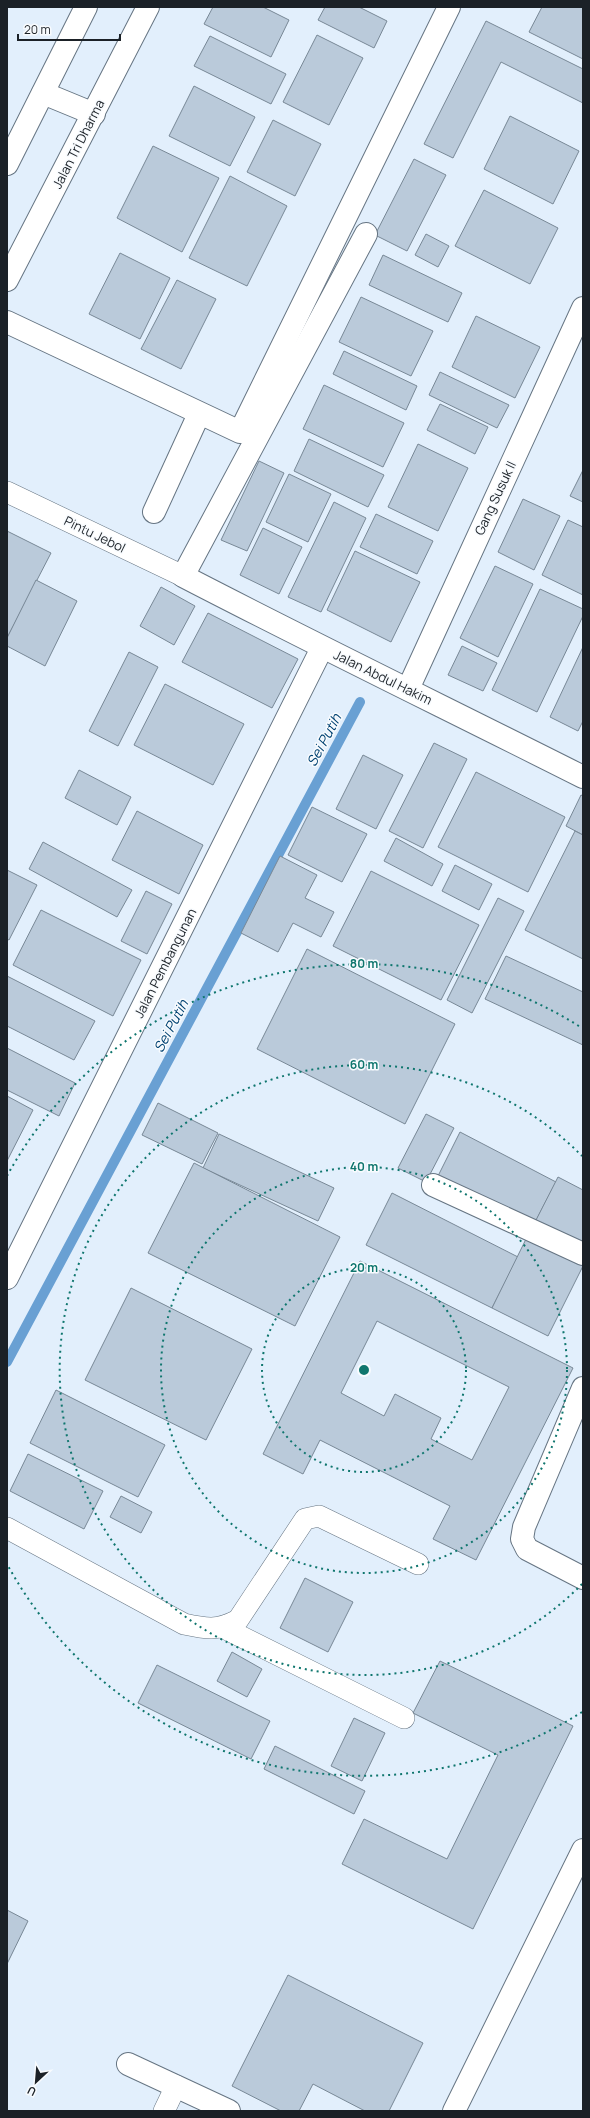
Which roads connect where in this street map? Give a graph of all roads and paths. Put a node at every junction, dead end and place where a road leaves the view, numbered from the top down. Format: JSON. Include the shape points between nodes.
{"nodes":[{"id":1,"x":86,"y":7,"type":"edge"},
{"id":2,"x":148,"y":7,"type":"edge"},
{"id":3,"x":449,"y":7,"type":"edge"},
{"id":4,"x":43,"y":93,"type":"junction"},
{"id":5,"x":94,"y":114,"type":"junction"},
{"id":6,"x":7,"y":164,"type":"edge"},
{"id":7,"x":366,"y":234,"type":"dead end"},
{"id":8,"x":7,"y":280,"type":"edge"},
{"id":9,"x":583,"y":308,"type":"edge"},
{"id":10,"x":7,"y":322,"type":"edge"},
{"id":11,"x":199,"y":414,"type":"junction"},
{"id":12,"x":7,"y":492,"type":"edge"},
{"id":13,"x":154,"y":512,"type":"dead end"},
{"id":14,"x":183,"y":576,"type":"junction"},
{"id":15,"x":322,"y":648,"type":"junction"},
{"id":16,"x":408,"y":689,"type":"junction"},
{"id":17,"x":583,"y":777,"type":"edge"},
{"id":18,"x":433,"y":1185,"type":"dead end"},
{"id":19,"x":583,"y":1254,"type":"edge"},
{"id":20,"x":7,"y":1278,"type":"edge"},
{"id":21,"x":583,"y":1388,"type":"edge"},
{"id":22,"x":7,"y":1528,"type":"edge"},
{"id":23,"x":418,"y":1564,"type":"dead end"},
{"id":24,"x":583,"y":1578,"type":"edge"},
{"id":25,"x":224,"y":1628,"type":"junction"},
{"id":26,"x":404,"y":1718,"type":"dead end"},
{"id":27,"x":583,"y":1850,"type":"edge"},
{"id":28,"x":128,"y":2064,"type":"dead end"},
{"id":29,"x":176,"y":2086,"type":"junction"},
{"id":30,"x":164,"y":2111,"type":"edge"},
{"id":31,"x":229,"y":2111,"type":"edge"},
{"id":32,"x":454,"y":2111,"type":"edge"}],
"edges":[{"from":1,"to":4,"type":"street"},
{"from":2,"to":5,"type":"street","name":"Jalan Tri Dharma"},
{"from":3,"to":11,"type":"street","via":[[240,432]]},
{"from":4,"to":5,"type":"street"},
{"from":4,"to":6,"type":"street"},
{"from":5,"to":8,"type":"street","name":"Jalan Tri Dharma"},
{"from":7,"to":14,"type":"street"},
{"from":9,"to":16,"type":"street","name":"Gang Susuk II"},
{"from":10,"to":11,"type":"street"},
{"from":11,"to":13,"type":"street"},
{"from":12,"to":14,"type":"lane","name":"Pintu Jebol"},
{"from":14,"to":15,"type":"street","name":"Jalan Abdul Hakim"},
{"from":15,"to":16,"type":"street","name":"Jalan Abdul Hakim"},
{"from":15,"to":20,"type":"street","name":"Jalan Pembangunan"},
{"from":16,"to":17,"type":"street","name":"Jalan Abdul Hakim"},
{"from":18,"to":19,"type":"street"},
{"from":21,"to":24,"type":"street","via":[[524,1527],[522,1539],[526,1549]]},
{"from":22,"to":25,"type":"lane","via":[[184,1624]]},
{"from":23,"to":25,"type":"lane","via":[[319,1516],[305,1518],[238,1620]]},
{"from":25,"to":26,"type":"lane"},
{"from":27,"to":32,"type":"street"},
{"from":28,"to":29,"type":"street"},
{"from":29,"to":30,"type":"lane"},
{"from":29,"to":31,"type":"street"}]}
